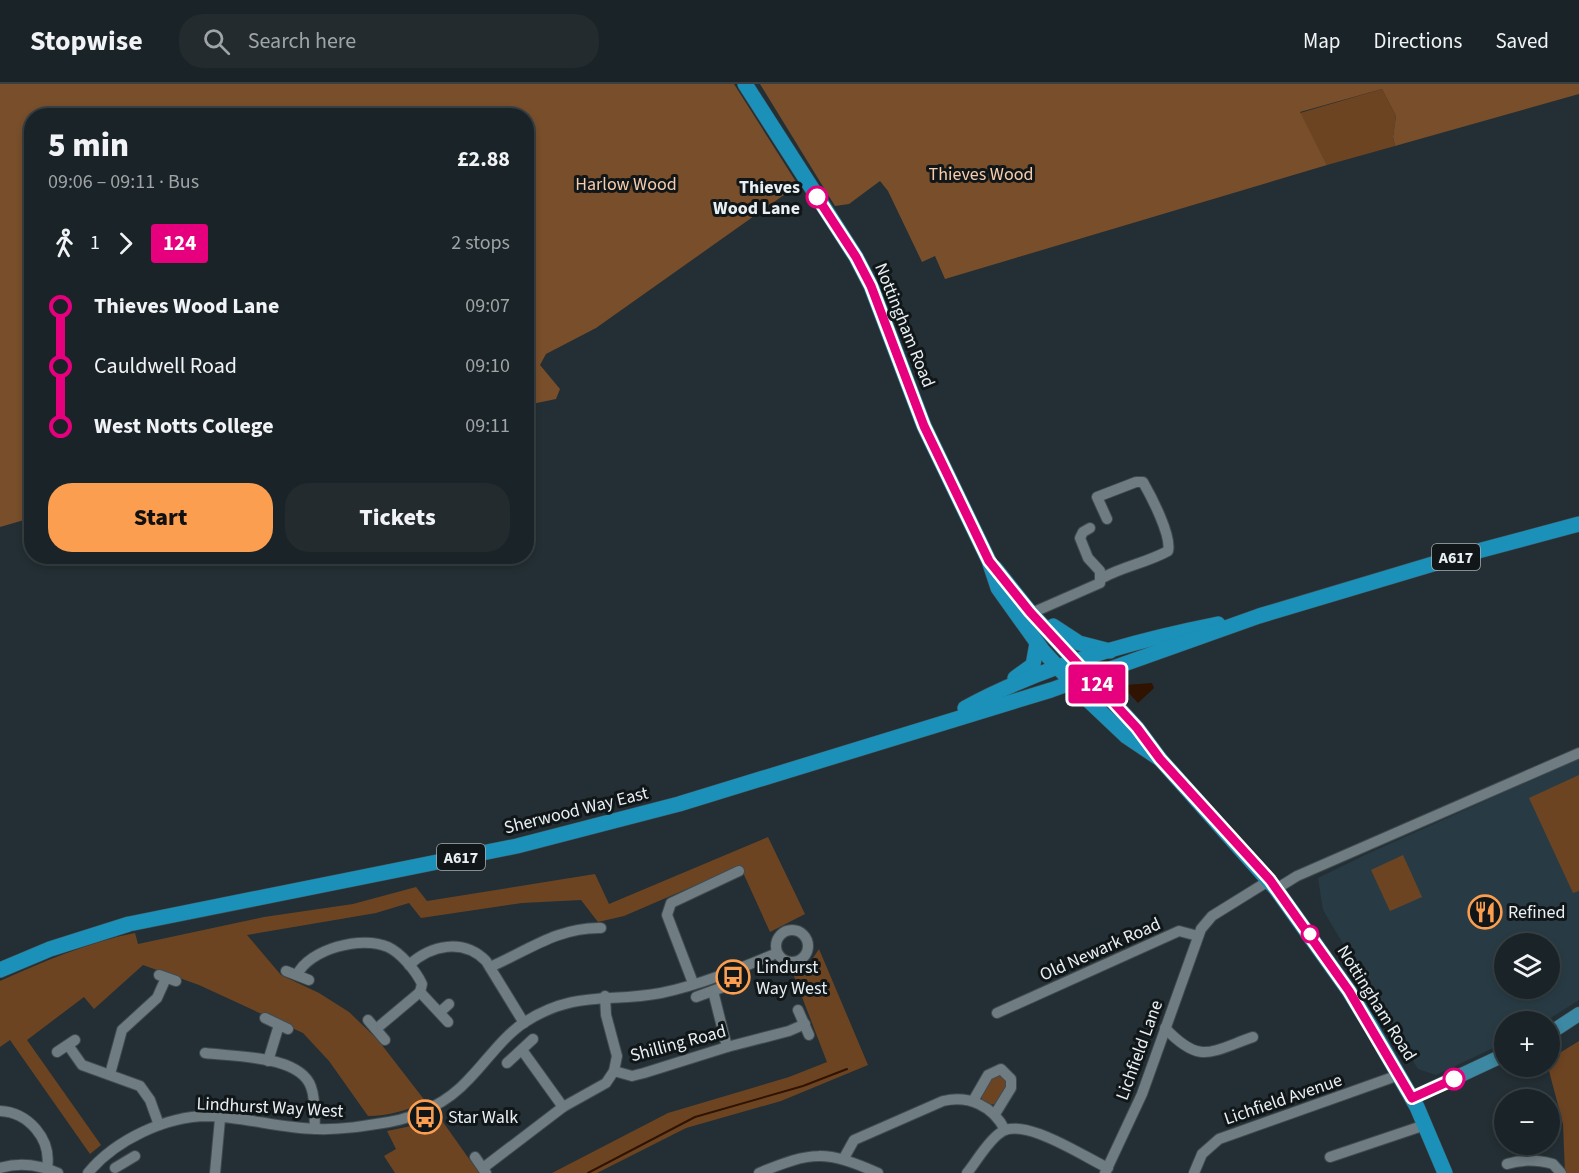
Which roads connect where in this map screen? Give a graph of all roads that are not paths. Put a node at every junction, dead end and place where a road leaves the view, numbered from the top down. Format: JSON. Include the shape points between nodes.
{"nodes":[{"id":1,"x":745,"y":84,"type":"edge"},
{"id":2,"x":1107,"y":519,"type":"dead end"},
{"id":3,"x":1579,"y":524,"type":"edge"},
{"id":4,"x":1090,"y":528,"type":"dead end"},
{"id":5,"x":1102,"y":578,"type":"junction"},
{"id":6,"x":1259,"y":616,"type":"junction"},
{"id":7,"x":1025,"y":617,"type":"junction"},
{"id":8,"x":1037,"y":643,"type":"junction"},
{"id":9,"x":1111,"y":651,"type":"junction"},
{"id":10,"x":1075,"y":672,"type":"junction"},
{"id":11,"x":990,"y":696,"type":"junction"},
{"id":12,"x":948,"y":720,"type":"junction"},
{"id":13,"x":1579,"y":753,"type":"edge"},
{"id":14,"x":1160,"y":759,"type":"junction"},
{"id":15,"x":740,"y":871,"type":"dead end"},
{"id":16,"x":1273,"y":884,"type":"junction"},
{"id":17,"x":601,"y":928,"type":"dead end"},
{"id":18,"x":1198,"y":936,"type":"junction"},
{"id":19,"x":777,"y":953,"type":"dead end"},
{"id":20,"x":409,"y":965,"type":"junction"},
{"id":21,"x":490,"y":967,"type":"junction"},
{"id":22,"x":0,"y":970,"type":"edge"},
{"id":23,"x":167,"y":978,"type":"dead end"},
{"id":24,"x":309,"y":980,"type":"dead end"},
{"id":25,"x":693,"y":983,"type":"junction"},
{"id":26,"x":726,"y":986,"type":"dead end"},
{"id":27,"x":712,"y":991,"type":"junction"},
{"id":28,"x":420,"y":992,"type":"junction"},
{"id":29,"x":605,"y":996,"type":"junction"},
{"id":30,"x":696,"y":997,"type":"dead end"},
{"id":31,"x":449,"y":1004,"type":"dead end"},
{"id":32,"x":798,"y":1010,"type":"dead end"},
{"id":33,"x":440,"y":1012,"type":"junction"},
{"id":34,"x":997,"y":1013,"type":"dead end"},
{"id":35,"x":1579,"y":1014,"type":"edge"},
{"id":36,"x":265,"y":1018,"type":"dead end"},
{"id":37,"x":368,"y":1020,"type":"dead end"},
{"id":38,"x":448,"y":1022,"type":"dead end"},
{"id":39,"x":524,"y":1023,"type":"junction"},
{"id":40,"x":1579,"y":1023,"type":"edge"},
{"id":41,"x":805,"y":1024,"type":"junction"},
{"id":42,"x":1560,"y":1026,"type":"edge"},
{"id":43,"x":1165,"y":1028,"type":"junction"},
{"id":44,"x":376,"y":1029,"type":"junction"},
{"id":45,"x":809,"y":1035,"type":"dead end"},
{"id":46,"x":1560,"y":1035,"type":"edge"},
{"id":47,"x":1253,"y":1037,"type":"dead end"},
{"id":48,"x":533,"y":1039,"type":"dead end"},
{"id":49,"x":386,"y":1040,"type":"dead end"},
{"id":50,"x":727,"y":1047,"type":"junction"},
{"id":51,"x":522,"y":1050,"type":"junction"},
{"id":52,"x":57,"y":1052,"type":"dead end"},
{"id":53,"x":205,"y":1053,"type":"dead end"},
{"id":54,"x":1494,"y":1060,"type":"edge"},
{"id":55,"x":268,"y":1061,"type":"junction"},
{"id":56,"x":507,"y":1063,"type":"dead end"},
{"id":57,"x":1494,"y":1068,"type":"edge"},
{"id":58,"x":614,"y":1071,"type":"junction"},
{"id":59,"x":110,"y":1074,"type":"junction"},
{"id":60,"x":1399,"y":1075,"type":"junction"},
{"id":61,"x":973,"y":1101,"type":"junction"},
{"id":62,"x":1415,"y":1102,"type":"junction"},
{"id":63,"x":563,"y":1107,"type":"junction"},
{"id":64,"x":0,"y":1111,"type":"edge"},
{"id":65,"x":995,"y":1114,"type":"junction"},
{"id":66,"x":220,"y":1119,"type":"junction"},
{"id":67,"x":159,"y":1125,"type":"junction"},
{"id":68,"x":1425,"y":1125,"type":"junction"},
{"id":69,"x":315,"y":1129,"type":"junction"},
{"id":70,"x":1005,"y":1130,"type":"junction"},
{"id":71,"x":475,"y":1157,"type":"dead end"},
{"id":72,"x":1330,"y":1157,"type":"dead end"},
{"id":73,"x":844,"y":1158,"type":"junction"},
{"id":74,"x":1507,"y":1164,"type":"dead end"},
{"id":75,"x":0,"y":1168,"type":"edge"},
{"id":76,"x":47,"y":1168,"type":"junction"},
{"id":77,"x":115,"y":1168,"type":"dead end"},
{"id":78,"x":860,"y":1169,"type":"edge"},
{"id":79,"x":485,"y":1171,"type":"edge"},
{"id":80,"x":1106,"y":1171,"type":"edge"},
{"id":81,"x":58,"y":1173,"type":"edge"},
{"id":82,"x":88,"y":1173,"type":"edge"},
{"id":83,"x":132,"y":1173,"type":"edge"},
{"id":84,"x":216,"y":1173,"type":"edge"},
{"id":85,"x":759,"y":1173,"type":"edge"},
{"id":86,"x":878,"y":1173,"type":"edge"},
{"id":87,"x":967,"y":1173,"type":"edge"},
{"id":88,"x":1194,"y":1173,"type":"edge"},
{"id":89,"x":1445,"y":1173,"type":"edge"},
{"id":90,"x":1561,"y":1173,"type":"edge"}],
"edges":[{"from":1,"to":7,"type":"highway","name":"Nottingham Road","via":[[856,257],[881,311],[924,426],[989,561]]},
{"from":2,"to":5,"type":"street","via":[[1097,497],[1143,482],[1168,537],[1169,548],[1146,563]]},
{"from":3,"to":6,"type":"highway","number":"A617"},
{"from":4,"to":5,"type":"street","via":[[1080,538]]},
{"from":5,"to":7,"type":"street","via":[[1100,583]]},
{"from":6,"to":9,"type":"highway","number":"A617"},
{"from":6,"to":10,"type":"highway","number":"A617","via":[[1185,645]]},
{"from":7,"to":8,"type":"highway","name":"Nottingham Road"},
{"from":7,"to":9,"type":"highway","via":[[1079,643]]},
{"from":7,"to":10,"type":"highway","name":"Nottingham Road"},
{"from":8,"to":10,"type":"highway","name":"Nottingham Road"},
{"from":8,"to":11,"type":"highway","via":[[1033,665]]},
{"from":9,"to":10,"type":"highway","number":"A617"},
{"from":10,"to":11,"type":"highway","via":[[1009,694]]},
{"from":10,"to":12,"type":"highway","name":"Sherwood Way East","number":"A617"},
{"from":10,"to":14,"type":"highway","name":"Nottingham Road","via":[[1137,728]]},
{"from":10,"to":14,"type":"highway","name":"Nottingham Road","via":[[1126,736]]},
{"from":11,"to":12,"type":"highway","name":"Sherwood Way East","number":"A617"},
{"from":12,"to":22,"type":"highway","name":"Sherwood Way East","number":"A617","via":[[679,804],[517,846],[129,924]]},
{"from":13,"to":16,"type":"street"},
{"from":14,"to":16,"type":"highway","name":"Nottingham Road"},
{"from":15,"to":25,"type":"street","via":[[671,903],[667,915]]},
{"from":16,"to":18,"type":"street","via":[[1212,916]]},
{"from":16,"to":60,"type":"highway","name":"Nottingham Road","via":[[1349,991]]},
{"from":17,"to":21,"type":"street","via":[[588,923],[540,940]]},
{"from":18,"to":34,"type":"street","name":"Old Newark Road","via":[[1179,931]]},
{"from":18,"to":43,"type":"street","name":"Lichfield Lane"},
{"from":19,"to":25,"type":"street","name":"Lindhurst Way West"},
{"from":20,"to":21,"type":"street","via":[[431,950],[456,946],[478,952]]},
{"from":20,"to":24,"type":"street","via":[[391,948],[371,943],[319,952],[291,973]]},
{"from":20,"to":28,"type":"street","via":[[422,984]]},
{"from":21,"to":39,"type":"street"},
{"from":23,"to":59,"type":"street","via":[[157,998],[122,1030]]},
{"from":25,"to":29,"type":"street","name":"Lindhurst Way West","via":[[658,993]]},
{"from":26,"to":27,"type":"street"},
{"from":27,"to":30,"type":"street"},
{"from":27,"to":50,"type":"street"},
{"from":28,"to":33,"type":"street"},
{"from":28,"to":44,"type":"street"},
{"from":29,"to":39,"type":"street","name":"Lindhurst Way West","via":[[568,1002]]},
{"from":29,"to":58,"type":"street","via":[[617,1056]]},
{"from":31,"to":33,"type":"street"},
{"from":32,"to":41,"type":"street"},
{"from":33,"to":38,"type":"street"},
{"from":35,"to":42,"type":"main road"},
{"from":36,"to":55,"type":"street","via":[[283,1027],[272,1038]]},
{"from":37,"to":44,"type":"street"},
{"from":39,"to":69,"type":"street","name":"Lindhurst Way West","via":[[493,1050],[467,1082],[425,1111],[388,1122]]},
{"from":40,"to":46,"type":"main road"},
{"from":41,"to":45,"type":"street"},
{"from":41,"to":50,"type":"street","name":"Shilling Road"},
{"from":43,"to":47,"type":"street","via":[[1183,1047],[1196,1053]]},
{"from":43,"to":80,"type":"street","name":"Lichfield Lane","via":[[1142,1094]]},
{"from":44,"to":49,"type":"street"},
{"from":48,"to":51,"type":"street"},
{"from":50,"to":58,"type":"street","name":"Shilling Road","via":[[632,1076]]},
{"from":51,"to":56,"type":"street"},
{"from":51,"to":63,"type":"street"},
{"from":52,"to":59,"type":"street","via":[[71,1043],[82,1065]]},
{"from":53,"to":55,"type":"street"},
{"from":54,"to":62,"type":"main road"},
{"from":55,"to":69,"type":"street","via":[[292,1066],[304,1074],[312,1089]]},
{"from":57,"to":62,"type":"main road"},
{"from":58,"to":63,"type":"street","name":"Shilling Road","via":[[603,1085]]},
{"from":59,"to":67,"type":"street","via":[[140,1086]]},
{"from":60,"to":62,"type":"highway","name":"Nottingham Road"},
{"from":60,"to":88,"type":"street","name":"Lichfield Avenue","via":[[1219,1139],[1202,1154]]},
{"from":61,"to":65,"type":"street"},
{"from":61,"to":65,"type":"street","via":[[988,1075],[1001,1070],[1011,1079],[1011,1088]]},
{"from":61,"to":73,"type":"street","via":[[943,1101],[872,1131],[848,1145]]},
{"from":62,"to":68,"type":"highway","name":"Nottingham Road"},
{"from":63,"to":79,"type":"street","name":"Shilling Road"},
{"from":64,"to":76,"type":"street","via":[[16,1112],[32,1124],[48,1154]]},
{"from":65,"to":70,"type":"street"},
{"from":66,"to":67,"type":"street","name":"Lindhurst Way West","via":[[189,1118]]},
{"from":66,"to":69,"type":"street","name":"Lindhurst Way West"},
{"from":66,"to":84,"type":"street"},
{"from":67,"to":82,"type":"street","name":"Lindhurst Way West","via":[[108,1154]]},
{"from":68,"to":72,"type":"street"},
{"from":68,"to":89,"type":"highway","name":"Nottingham Road"},
{"from":70,"to":80,"type":"street","via":[[1026,1129]]},
{"from":70,"to":87,"type":"street"},
{"from":71,"to":79,"type":"street"},
{"from":73,"to":78,"type":"street"},
{"from":73,"to":85,"type":"street","via":[[810,1156]]},
{"from":74,"to":90,"type":"street","via":[[1546,1162]]},
{"from":75,"to":76,"type":"street","via":[[24,1164]]},
{"from":76,"to":81,"type":"street"},
{"from":77,"to":83,"type":"street","via":[[130,1159]]},
{"from":78,"to":86,"type":"street"}]}
